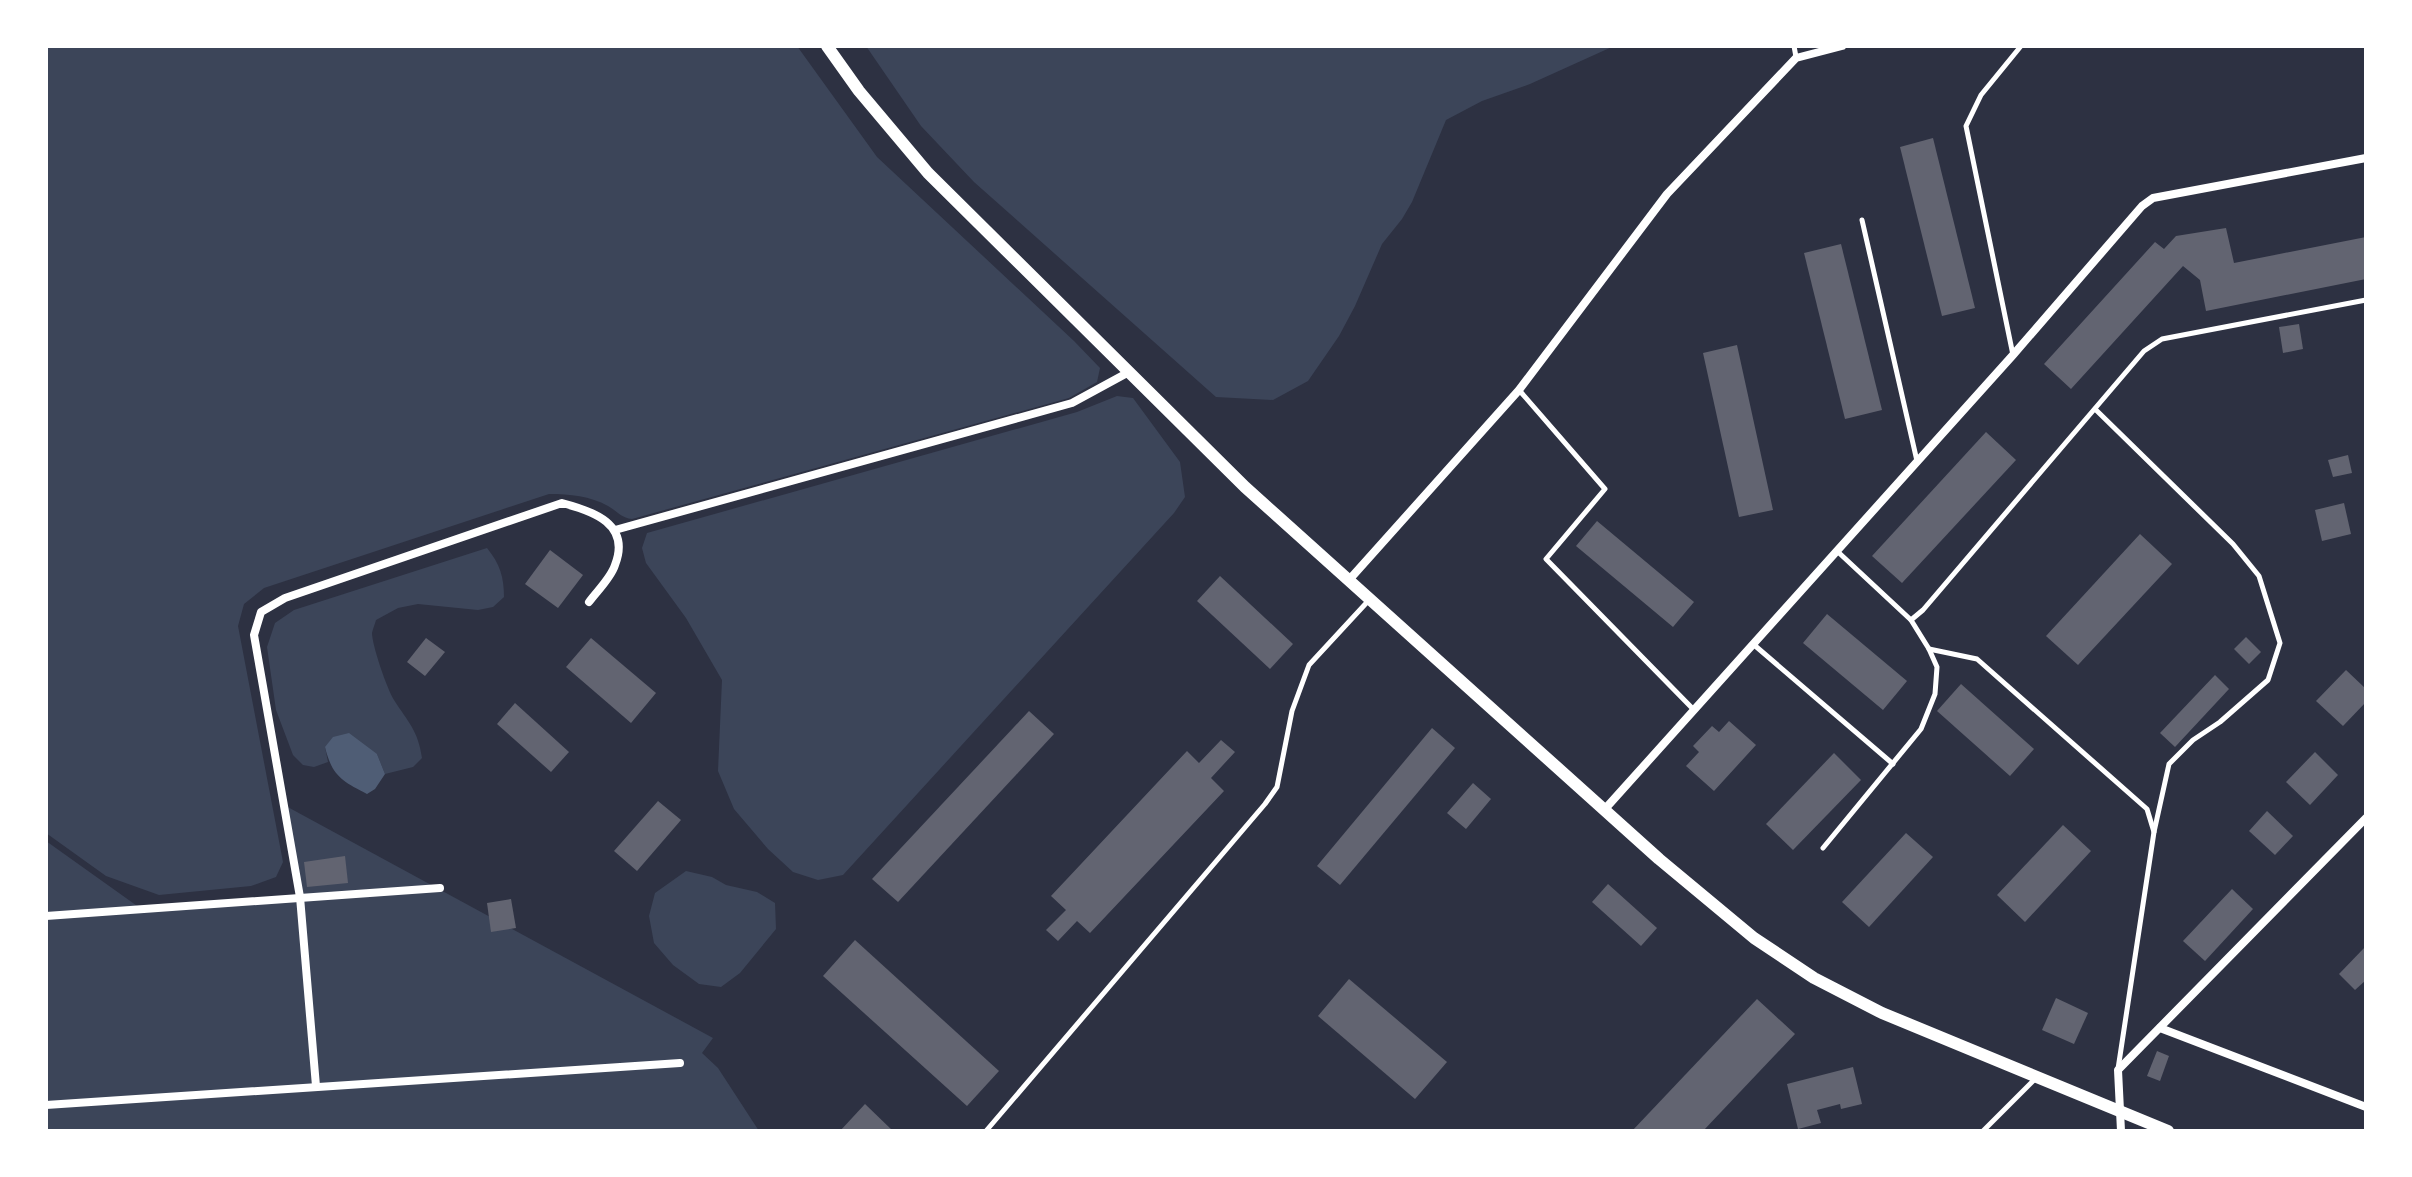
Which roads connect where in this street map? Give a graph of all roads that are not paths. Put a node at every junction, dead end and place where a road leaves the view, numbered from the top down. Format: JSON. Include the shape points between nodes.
{"nodes":[{"id":1,"x":827,"y":46,"type":"edge"},
{"id":2,"x":1794,"y":46,"type":"edge"},
{"id":3,"x":1842,"y":46,"type":"edge"},
{"id":4,"x":2021,"y":46,"type":"edge"},
{"id":5,"x":1796,"y":58,"type":"junction"},
{"id":6,"x":2366,"y":158,"type":"edge"},
{"id":7,"x":1862,"y":220,"type":"dead end"},
{"id":8,"x":2366,"y":300,"type":"edge"},
{"id":9,"x":2013,"y":355,"type":"junction"},
{"id":10,"x":1129,"y":372,"type":"junction"},
{"id":11,"x":1519,"y":390,"type":"junction"},
{"id":12,"x":2095,"y":409,"type":"junction"},
{"id":13,"x":1917,"y":461,"type":"junction"},
{"id":14,"x":615,"y":530,"type":"junction"},
{"id":15,"x":1837,"y":551,"type":"junction"},
{"id":16,"x":1349,"y":580,"type":"junction"},
{"id":17,"x":1370,"y":599,"type":"junction"},
{"id":18,"x":589,"y":602,"type":"dead end"},
{"id":19,"x":1911,"y":620,"type":"junction"},
{"id":20,"x":1753,"y":644,"type":"junction"},
{"id":21,"x":1929,"y":649,"type":"junction"},
{"id":22,"x":1694,"y":710,"type":"junction"},
{"id":23,"x":1893,"y":764,"type":"junction"},
{"id":24,"x":1605,"y":809,"type":"junction"},
{"id":25,"x":2366,"y":818,"type":"edge"},
{"id":26,"x":2154,"y":832,"type":"junction"},
{"id":27,"x":1823,"y":848,"type":"dead end"},
{"id":28,"x":440,"y":888,"type":"dead end"},
{"id":29,"x":300,"y":897,"type":"junction"},
{"id":30,"x":46,"y":916,"type":"edge"},
{"id":31,"x":2160,"y":1028,"type":"junction"},
{"id":32,"x":680,"y":1063,"type":"dead end"},
{"id":33,"x":2118,"y":1070,"type":"junction"},
{"id":34,"x":2036,"y":1078,"type":"junction"},
{"id":35,"x":316,"y":1086,"type":"junction"},
{"id":36,"x":46,"y":1105,"type":"edge"},
{"id":37,"x":2366,"y":1107,"type":"edge"},
{"id":38,"x":2119,"y":1112,"type":"junction"},
{"id":39,"x":986,"y":1131,"type":"edge"},
{"id":40,"x":1983,"y":1131,"type":"edge"},
{"id":41,"x":2121,"y":1131,"type":"edge"},
{"id":42,"x":2168,"y":1131,"type":"edge"}],
"edges":[{"from":1,"to":10,"type":"street","via":[[928,173]]},
{"from":2,"to":5,"type":"lane"},
{"from":3,"to":5,"type":"street"},
{"from":4,"to":9,"type":"lane","via":[[1981,95],[1966,126]]},
{"from":5,"to":11,"type":"street","via":[[1667,194]]},
{"from":6,"to":9,"type":"street","via":[[2153,198]]},
{"from":7,"to":13,"type":"lane"},
{"from":8,"to":12,"type":"lane","via":[[2162,339],[2144,351]]},
{"from":9,"to":13,"type":"street"},
{"from":10,"to":14,"type":"street","via":[[1072,403]]},
{"from":10,"to":16,"type":"street"},
{"from":11,"to":16,"type":"street"},
{"from":11,"to":22,"type":"lane","via":[[1605,489],[1546,559]]},
{"from":12,"to":19,"type":"lane"},
{"from":12,"to":26,"type":"lane","via":[[2259,576],[2280,643],[2268,680],[2169,764]]},
{"from":13,"to":15,"type":"street"},
{"from":14,"to":18,"type":"street","via":[[615,566]]},
{"from":14,"to":29,"type":"street","via":[[586,509],[562,503],[285,598],[261,612],[254,635]]},
{"from":15,"to":19,"type":"lane"},
{"from":15,"to":20,"type":"street"},
{"from":16,"to":17,"type":"street"},
{"from":17,"to":24,"type":"street"},
{"from":17,"to":39,"type":"lane","via":[[1309,665],[1292,711],[1277,787],[1265,804]]},
{"from":19,"to":21,"type":"lane"},
{"from":20,"to":22,"type":"street"},
{"from":20,"to":23,"type":"lane"},
{"from":21,"to":23,"type":"lane","via":[[1937,667],[1935,694],[1921,729]]},
{"from":21,"to":26,"type":"lane","via":[[1977,659],[2147,809]]},
{"from":22,"to":24,"type":"street"},
{"from":23,"to":27,"type":"lane"},
{"from":24,"to":34,"type":"street","via":[[1754,938],[1814,978]]},
{"from":25,"to":31,"type":"street"},
{"from":26,"to":33,"type":"lane"},
{"from":28,"to":29,"type":"street"},
{"from":29,"to":30,"type":"street"},
{"from":29,"to":35,"type":"street"},
{"from":31,"to":33,"type":"street"},
{"from":31,"to":37,"type":"street"},
{"from":32,"to":35,"type":"street"},
{"from":33,"to":38,"type":"street"},
{"from":34,"to":38,"type":"street"},
{"from":34,"to":40,"type":"lane"},
{"from":35,"to":36,"type":"street"},
{"from":38,"to":41,"type":"street"},
{"from":38,"to":42,"type":"street"}]}
